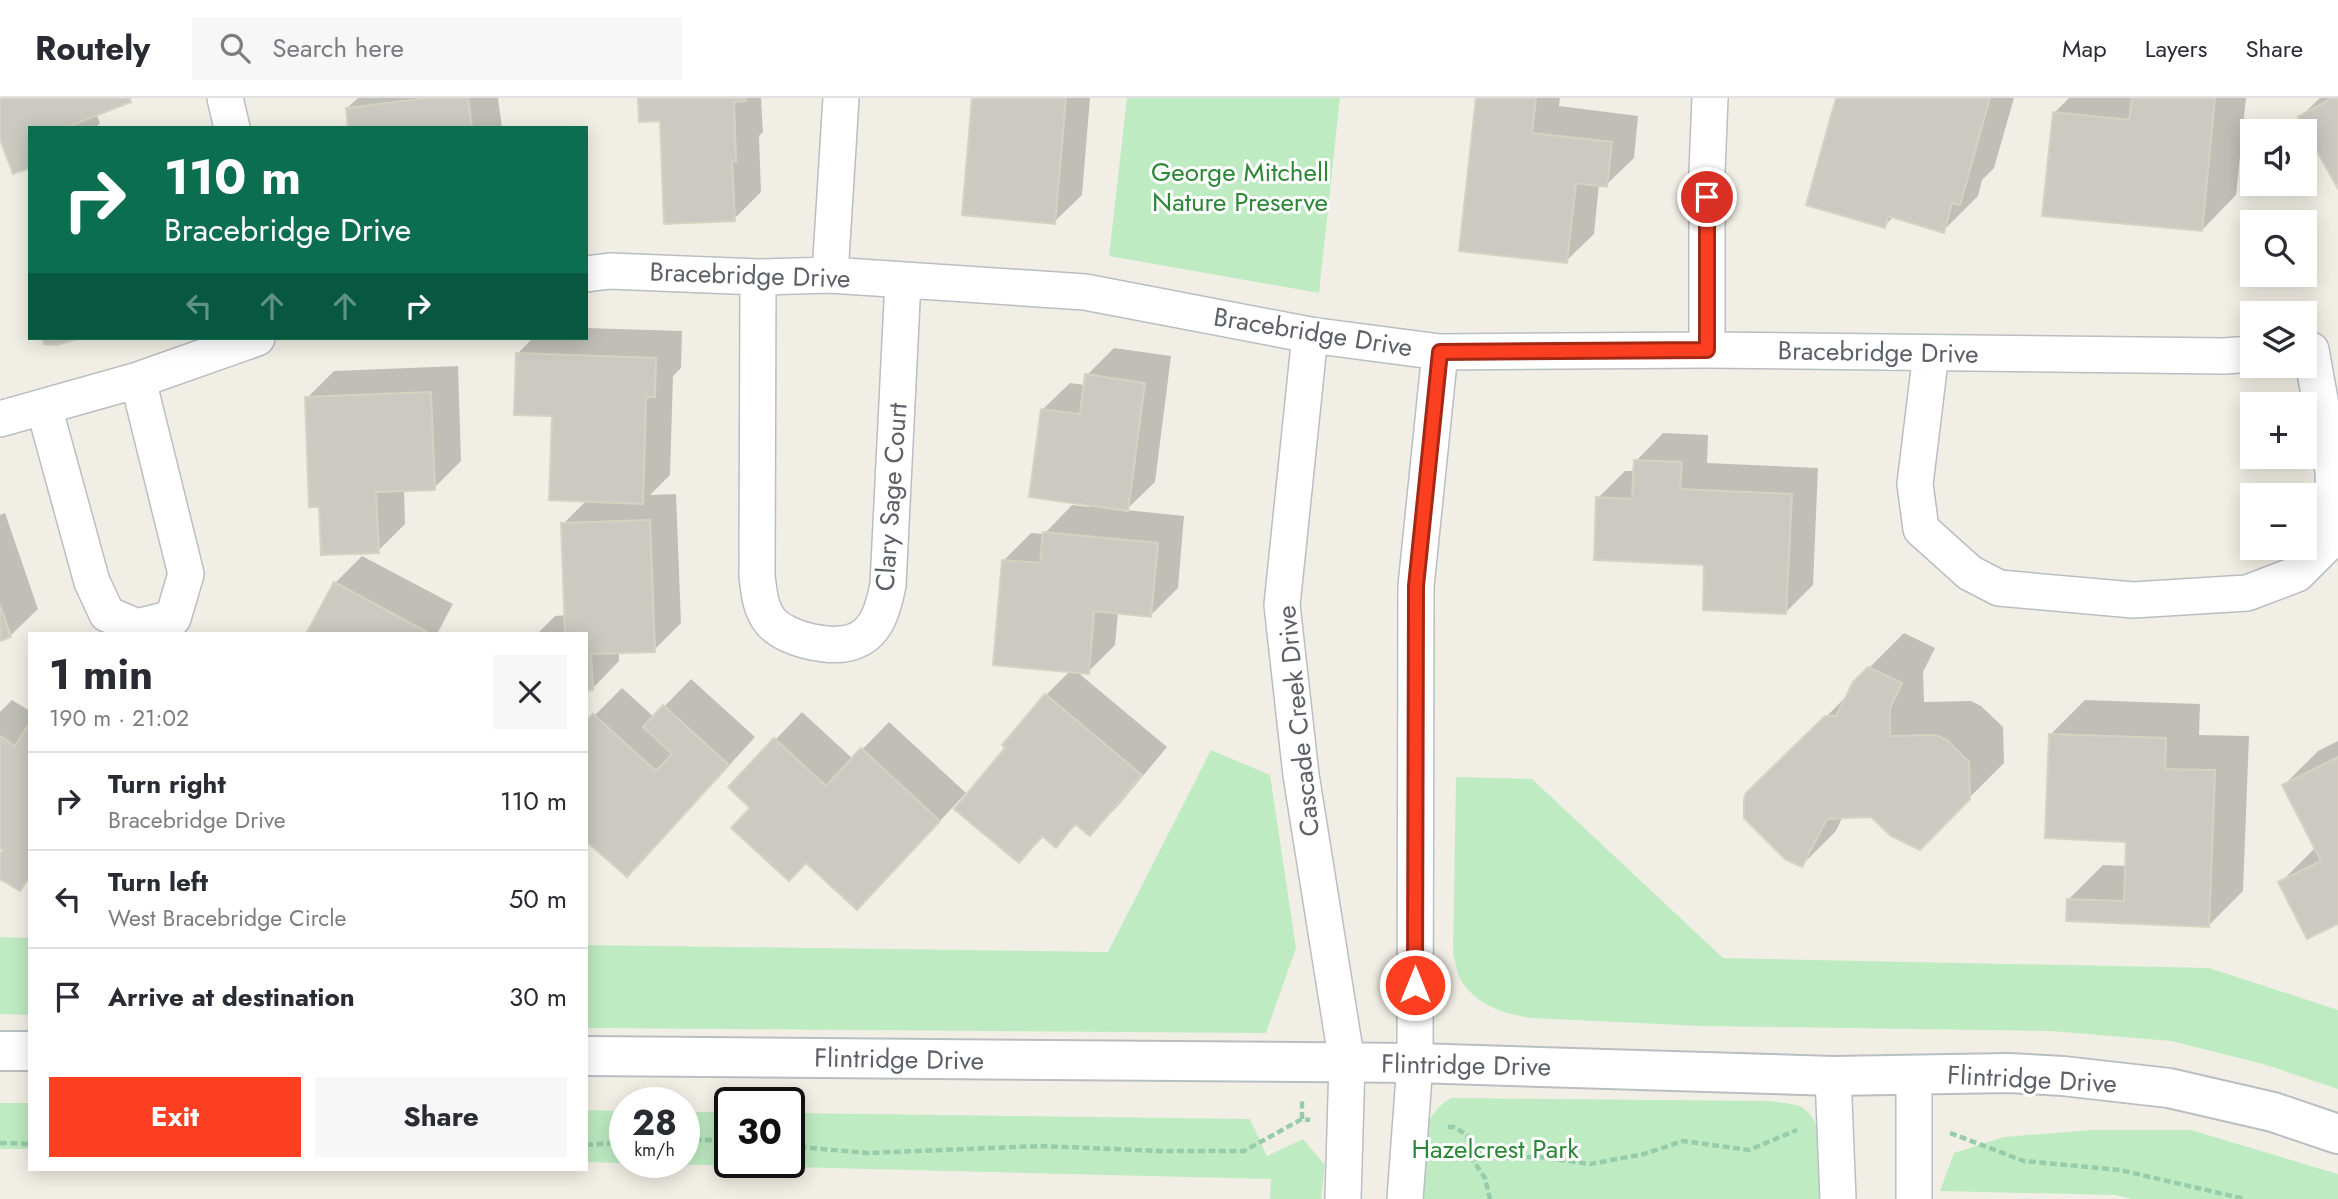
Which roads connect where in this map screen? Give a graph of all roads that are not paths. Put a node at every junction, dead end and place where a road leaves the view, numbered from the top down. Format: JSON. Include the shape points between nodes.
{"nodes":[{"id":1,"x":225,"y":98,"type":"edge"},
{"id":2,"x":841,"y":98,"type":"edge"},
{"id":3,"x":1710,"y":98,"type":"edge"},
{"id":4,"x":232,"y":126,"type":"edge"},
{"id":5,"x":588,"y":274,"type":"edge"},
{"id":6,"x":830,"y":275,"type":"junction"},
{"id":7,"x":758,"y":277,"type":"junction"},
{"id":8,"x":902,"y":281,"type":"junction"},
{"id":9,"x":1310,"y":335,"type":"junction"},
{"id":10,"x":251,"y":340,"type":"edge"},
{"id":11,"x":2318,"y":348,"type":"edge"},
{"id":12,"x":1707,"y":350,"type":"junction"},
{"id":13,"x":1440,"y":352,"type":"junction"},
{"id":14,"x":1931,"y":353,"type":"junction"},
{"id":15,"x":2240,"y":355,"type":"edge"},
{"id":16,"x":138,"y":380,"type":"junction"},
{"id":17,"x":44,"y":407,"type":"junction"},
{"id":18,"x":0,"y":419,"type":"edge"},
{"id":19,"x":0,"y":1051,"type":"edge"},
{"id":20,"x":28,"y":1051,"type":"edge"},
{"id":21,"x":588,"y":1056,"type":"edge"},
{"id":22,"x":1347,"y":1063,"type":"junction"},
{"id":23,"x":1415,"y":1063,"type":"junction"},
{"id":24,"x":1914,"y":1075,"type":"junction"},
{"id":25,"x":1833,"y":1076,"type":"junction"},
{"id":26,"x":2338,"y":1134,"type":"edge"},
{"id":27,"x":1343,"y":1199,"type":"edge"},
{"id":28,"x":1405,"y":1199,"type":"edge"},
{"id":29,"x":1838,"y":1199,"type":"edge"},
{"id":30,"x":1914,"y":1199,"type":"edge"}],
"edges":[{"from":1,"to":4,"type":"street"},
{"from":2,"to":6,"type":"street"},
{"from":3,"to":12,"type":"street"},
{"from":5,"to":7,"type":"street","name":"Bracebridge Drive"},
{"from":6,"to":7,"type":"street","name":"Bracebridge Drive"},
{"from":6,"to":8,"type":"street","name":"Bracebridge Drive"},
{"from":7,"to":8,"type":"street","name":"Clary Sage Court","via":[[760,603],[770,622],[788,635],[836,643],[858,640],[873,626],[888,586]]},
{"from":8,"to":9,"type":"street","name":"Bracebridge Drive","via":[[1085,292]]},
{"from":9,"to":13,"type":"street","name":"Bracebridge Drive"},
{"from":9,"to":22,"type":"street","name":"Cascade Creek Drive","via":[[1283,605],[1301,775]]},
{"from":10,"to":16,"type":"street"},
{"from":11,"to":14,"type":"street","via":[[2333,471],[2334,521],[2325,546],[2297,575],[2247,593],[2133,600],[1999,588],[1970,573],[1921,529],[1915,484]]},
{"from":12,"to":13,"type":"street","name":"Bracebridge Drive"},
{"from":12,"to":14,"type":"street","name":"Bracebridge Drive"},
{"from":13,"to":23,"type":"street","via":[[1416,586]]},
{"from":14,"to":15,"type":"street","name":"Bracebridge Drive"},
{"from":16,"to":17,"type":"street"},
{"from":16,"to":17,"type":"street","via":[[186,574],[173,618],[137,627],[107,614],[92,582]]},
{"from":17,"to":18,"type":"street"},
{"from":19,"to":20,"type":"street"},
{"from":21,"to":22,"type":"street","name":"Flintridge Drive"},
{"from":22,"to":23,"type":"street","name":"Flintridge Drive"},
{"from":22,"to":27,"type":"street","name":"Cascade Creek Drive"},
{"from":23,"to":25,"type":"street","name":"Flintridge Drive"},
{"from":23,"to":28,"type":"street"},
{"from":24,"to":25,"type":"street","name":"Flintridge Drive"},
{"from":24,"to":26,"type":"street","name":"Flintridge Drive","via":[[2009,1073],[2169,1088],[2273,1112]]},
{"from":24,"to":30,"type":"street"},
{"from":25,"to":29,"type":"street"}]}
